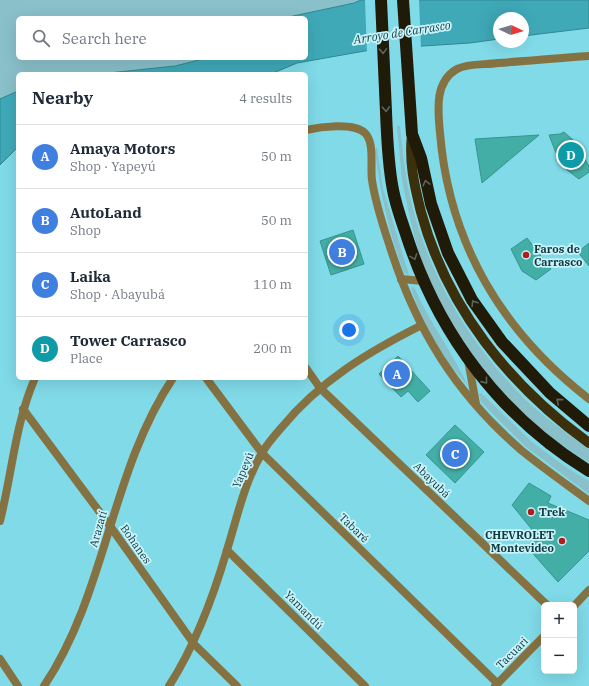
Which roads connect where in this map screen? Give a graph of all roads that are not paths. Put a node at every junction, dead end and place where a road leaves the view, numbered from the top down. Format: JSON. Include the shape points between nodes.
{"nodes":[{"id":1,"x":381,"y":0,"type":"edge"},
{"id":2,"x":404,"y":0,"type":"edge"},
{"id":3,"x":589,"y":56,"type":"edge"},
{"id":4,"x":308,"y":129,"type":"edge"},
{"id":5,"x":412,"y":134,"type":"junction"},
{"id":6,"x":401,"y":280,"type":"junction"},
{"id":7,"x":423,"y":281,"type":"junction"},
{"id":8,"x":420,"y":326,"type":"junction"},
{"id":9,"x":468,"y":359,"type":"junction"},
{"id":10,"x":308,"y":371,"type":"edge"},
{"id":11,"x":33,"y":380,"type":"edge"},
{"id":12,"x":171,"y":380,"type":"edge"},
{"id":13,"x":207,"y":380,"type":"edge"},
{"id":14,"x":320,"y":388,"type":"junction"},
{"id":15,"x":588,"y":397,"type":"edge"},
{"id":16,"x":476,"y":405,"type":"junction"},
{"id":17,"x":22,"y":409,"type":"junction"},
{"id":18,"x":589,"y":426,"type":"edge"},
{"id":19,"x":589,"y":443,"type":"edge"},
{"id":20,"x":262,"y":453,"type":"junction"},
{"id":21,"x":589,"y":470,"type":"edge"},
{"id":22,"x":589,"y":500,"type":"edge"},
{"id":23,"x":0,"y":521,"type":"edge"},
{"id":24,"x":110,"y":526,"type":"junction"},
{"id":25,"x":227,"y":550,"type":"junction"},
{"id":26,"x":589,"y":590,"type":"edge"},
{"id":27,"x":544,"y":602,"type":"edge"},
{"id":28,"x":577,"y":603,"type":"edge"},
{"id":29,"x":542,"y":638,"type":"edge"},
{"id":30,"x":194,"y":644,"type":"junction"},
{"id":31,"x":0,"y":659,"type":"edge"},
{"id":32,"x":496,"y":685,"type":"edge"},
{"id":33,"x":18,"y":686,"type":"edge"},
{"id":34,"x":44,"y":686,"type":"edge"},
{"id":35,"x":169,"y":686,"type":"edge"},
{"id":36,"x":237,"y":686,"type":"edge"},
{"id":37,"x":365,"y":686,"type":"edge"}],
"edges":[{"from":1,"to":7,"type":"highway","one_way":true,"via":[[393,192]]},
{"from":2,"to":5,"type":"highway"},
{"from":3,"to":15,"type":"street","via":[[464,66],[450,75],[443,85],[438,108],[446,178],[468,250],[494,296],[527,341],[556,372]]},
{"from":4,"to":6,"type":"street","via":[[337,126],[364,132],[370,145],[372,180],[380,214]]},
{"from":18,"to":5,"type":"highway","one_way":true,"via":[[518,361],[472,300],[440,232],[431,204],[422,158]]},
{"from":5,"to":19,"type":"main road","via":[[410,157],[419,203],[433,249],[453,294],[500,362],[546,410]]},
{"from":6,"to":7,"type":"street"},
{"from":6,"to":8,"type":"street"},
{"from":7,"to":9,"type":"highway","via":[[441,317]]},
{"from":8,"to":14,"type":"street","name":"Yapeyú","via":[[366,354]]},
{"from":8,"to":16,"type":"street","via":[[454,379]]},
{"from":9,"to":16,"type":"street"},
{"from":9,"to":21,"type":"highway","one_way":true,"via":[[486,384],[521,420],[556,449]]},
{"from":10,"to":14,"type":"street","name":"Abayubá"},
{"from":11,"to":17,"type":"street"},
{"from":12,"to":24,"type":"street","name":"Arazatí","via":[[154,408],[135,450]]},
{"from":13,"to":20,"type":"street","name":"Tabaré"},
{"from":14,"to":20,"type":"street","name":"Yapeyú","via":[[295,411]]},
{"from":14,"to":27,"type":"street","name":"Abayubá"},
{"from":16,"to":22,"type":"street","via":[[522,450]]},
{"from":17,"to":23,"type":"street"},
{"from":17,"to":24,"type":"street","name":"Bohanes"},
{"from":20,"to":25,"type":"street","name":"Yapeyú","via":[[248,483]]},
{"from":20,"to":32,"type":"street","name":"Tabaré"},
{"from":24,"to":30,"type":"street","name":"Bohanes"},
{"from":24,"to":34,"type":"street","name":"Arazatí","via":[[82,613]]},
{"from":25,"to":30,"type":"street","name":"Yapeyú"},
{"from":25,"to":37,"type":"street","name":"Yamandú"},
{"from":26,"to":28,"type":"street"},
{"from":29,"to":32,"type":"street","name":"Tacuari"},
{"from":30,"to":35,"type":"street","name":"Yapeyú"},
{"from":30,"to":36,"type":"street","name":"Bohanes"},
{"from":31,"to":33,"type":"street"}]}
